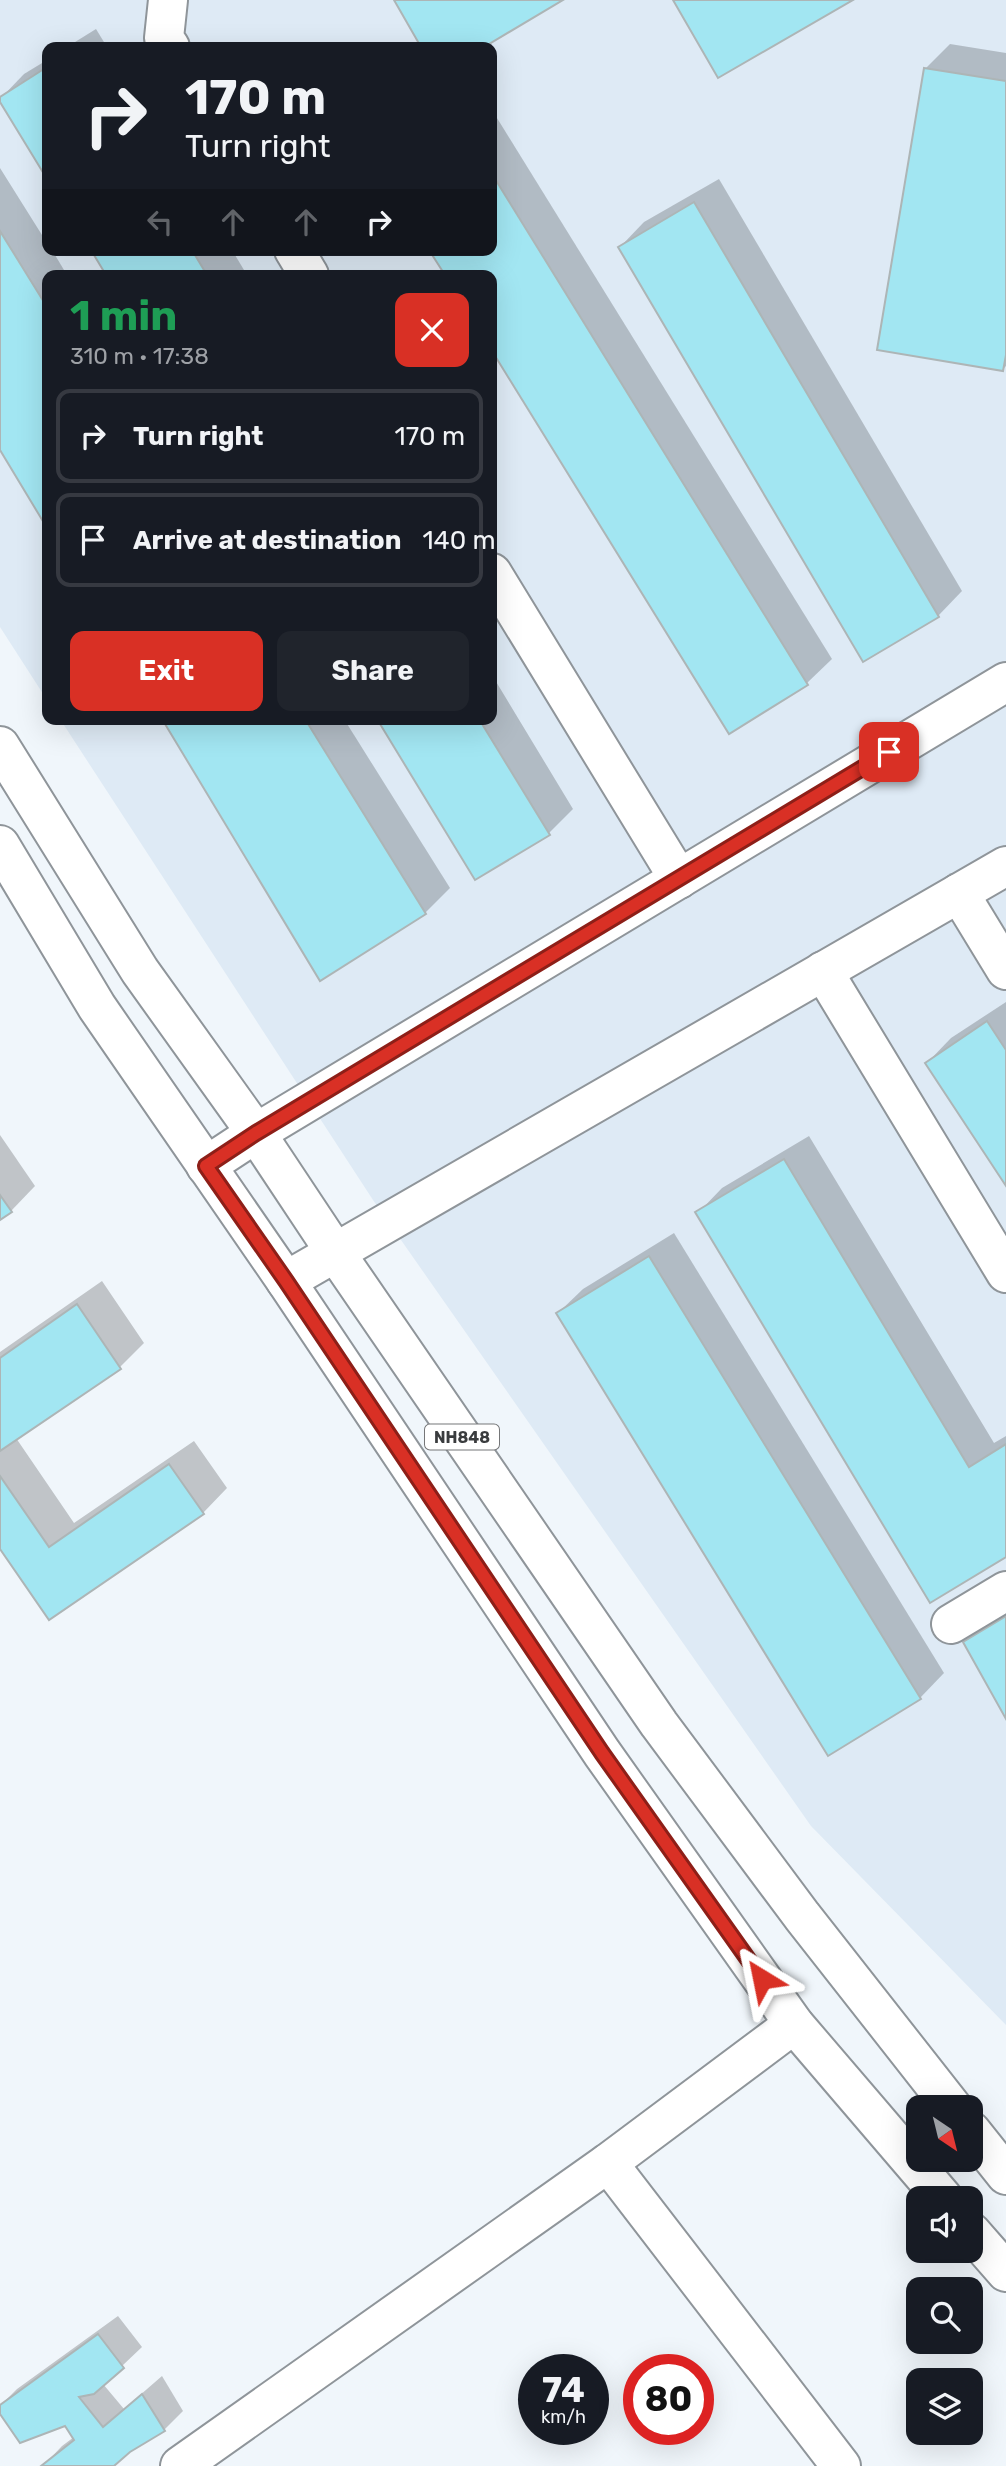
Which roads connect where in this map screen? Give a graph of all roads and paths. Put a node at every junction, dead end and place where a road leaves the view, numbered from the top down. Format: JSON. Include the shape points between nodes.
{"nodes":[{"id":1,"x":168,"y":0,"type":"edge"},
{"id":2,"x":167,"y":42,"type":"edge"},
{"id":3,"x":497,"y":581,"type":"edge"},
{"id":4,"x":1006,"y":682,"type":"edge"},
{"id":5,"x":0,"y":747,"type":"edge"},
{"id":6,"x":0,"y":845,"type":"edge"},
{"id":7,"x":1006,"y":866,"type":"edge"},
{"id":8,"x":679,"y":878,"type":"junction"},
{"id":9,"x":959,"y":893,"type":"junction"},
{"id":10,"x":1006,"y":970,"type":"edge"},
{"id":11,"x":823,"y":971,"type":"junction"},
{"id":12,"x":256,"y":1133,"type":"junction"},
{"id":13,"x":206,"y":1166,"type":"junction"},
{"id":14,"x":335,"y":1252,"type":"junction"},
{"id":15,"x":1006,"y":1273,"type":"edge"},
{"id":16,"x":286,"y":1281,"type":"junction"},
{"id":17,"x":1006,"y":1591,"type":"edge"},
{"id":18,"x":950,"y":1624,"type":"dead end"},
{"id":19,"x":794,"y":2024,"type":"junction"},
{"id":20,"x":943,"y":2095,"type":"edge"},
{"id":21,"x":984,"y":2147,"type":"edge"},
{"id":22,"x":608,"y":2163,"type":"junction"},
{"id":23,"x":1006,"y":2175,"type":"edge"},
{"id":24,"x":933,"y":2186,"type":"edge"},
{"id":25,"x":983,"y":2246,"type":"edge"},
{"id":26,"x":1006,"y":2272,"type":"edge"},
{"id":27,"x":180,"y":2466,"type":"edge"},
{"id":28,"x":841,"y":2466,"type":"edge"}],
"edges":[{"from":1,"to":2,"type":"main road"},
{"from":3,"to":8,"type":"main road"},
{"from":4,"to":8,"type":"main road"},
{"from":5,"to":12,"type":"main road","number":"NH848","via":[[140,971]]},
{"from":6,"to":13,"type":"main road","number":"NH848","via":[[97,1007]]},
{"from":7,"to":9,"type":"main road"},
{"from":8,"to":12,"type":"main road"},
{"from":9,"to":10,"type":"main road"},
{"from":9,"to":11,"type":"main road"},
{"from":11,"to":14,"type":"main road"},
{"from":11,"to":15,"type":"main road"},
{"from":12,"to":13,"type":"main road"},
{"from":12,"to":14,"type":"main road","number":"NH848"},
{"from":13,"to":16,"type":"main road","number":"NH848"},
{"from":14,"to":16,"type":"main road"},
{"from":14,"to":20,"type":"main road","number":"NH848","via":[[659,1724]]},
{"from":16,"to":19,"type":"main road","number":"NH848","via":[[602,1753]]},
{"from":17,"to":18,"type":"main road"},
{"from":19,"to":22,"type":"main road"},
{"from":19,"to":24,"type":"main road","number":"NH848"},
{"from":21,"to":23,"type":"main road"},
{"from":22,"to":27,"type":"main road"},
{"from":22,"to":28,"type":"main road"},
{"from":25,"to":26,"type":"main road"}]}
